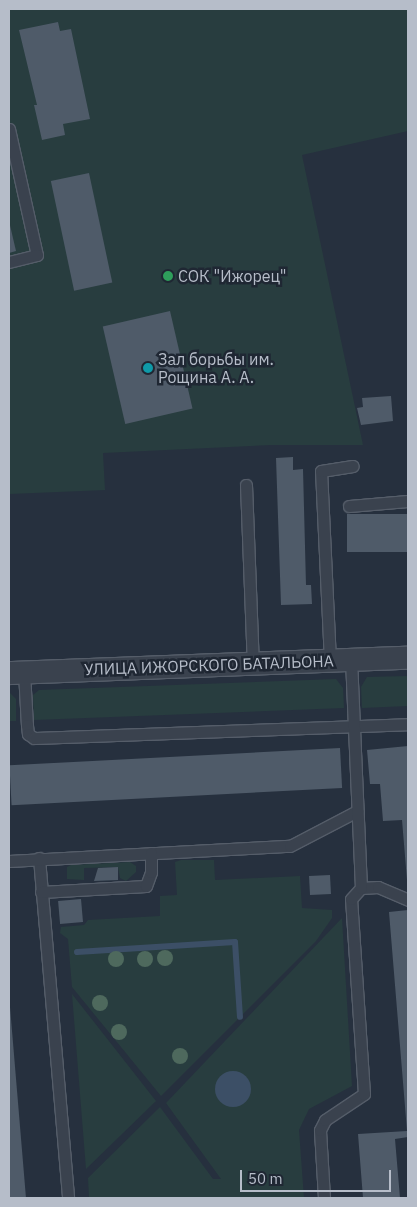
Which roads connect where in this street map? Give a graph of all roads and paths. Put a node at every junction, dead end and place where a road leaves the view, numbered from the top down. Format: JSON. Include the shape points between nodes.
{"nodes":[{"id":1,"x":9,"y":129,"type":"edge"},
{"id":2,"x":9,"y":262,"type":"edge"},
{"id":3,"x":353,"y":466,"type":"dead end"},
{"id":4,"x":246,"y":485,"type":"dead end"},
{"id":5,"x":408,"y":502,"type":"edge"},
{"id":6,"x":348,"y":506,"type":"dead end"},
{"id":7,"x":408,"y":658,"type":"edge"},
{"id":8,"x":340,"y":660,"type":"junction"},
{"id":9,"x":253,"y":664,"type":"junction"},
{"id":10,"x":17,"y":672,"type":"edge"},
{"id":11,"x":408,"y":724,"type":"edge"},
{"id":12,"x":354,"y":727,"type":"junction"},
{"id":13,"x":357,"y":812,"type":"junction"},
{"id":14,"x":151,"y":853,"type":"junction"},
{"id":15,"x":39,"y":858,"type":"junction"},
{"id":16,"x":9,"y":861,"type":"edge"},
{"id":17,"x":361,"y":888,"type":"junction"},
{"id":18,"x":42,"y":892,"type":"junction"},
{"id":19,"x":408,"y":900,"type":"edge"},
{"id":20,"x":68,"y":1198,"type":"edge"},
{"id":21,"x":324,"y":1198,"type":"edge"}],
"edges":[{"from":1,"to":2,"type":"lane","via":[[36,255]]},
{"from":3,"to":8,"type":"lane","via":[[321,471]]},
{"from":4,"to":9,"type":"lane"},
{"from":5,"to":6,"type":"lane"},
{"from":7,"to":8,"type":"street","name":"УЛИЦА ИЖОРСКОГО БАТАЛЬОНА"},
{"from":8,"to":9,"type":"street","name":"УЛИЦА ИЖОРСКОГО БАТАЛЬОНА"},
{"from":8,"to":12,"type":"lane"},
{"from":9,"to":10,"type":"street","name":"УЛИЦА ИЖОРСКОГО БАТАЛЬОНА"},
{"from":10,"to":12,"type":"lane","via":[[28,734],[34,738]]},
{"from":11,"to":12,"type":"lane"},
{"from":12,"to":13,"type":"lane"},
{"from":13,"to":14,"type":"lane","via":[[290,846]]},
{"from":13,"to":17,"type":"lane"},
{"from":14,"to":15,"type":"lane"},
{"from":14,"to":18,"type":"lane","via":[[151,872],[146,886]]},
{"from":15,"to":16,"type":"lane"},
{"from":15,"to":18,"type":"lane"},
{"from":17,"to":19,"type":"lane","via":[[378,887]]},
{"from":17,"to":21,"type":"lane","via":[[351,899],[364,1094],[325,1120],[320,1130]]},
{"from":18,"to":20,"type":"lane"}]}
